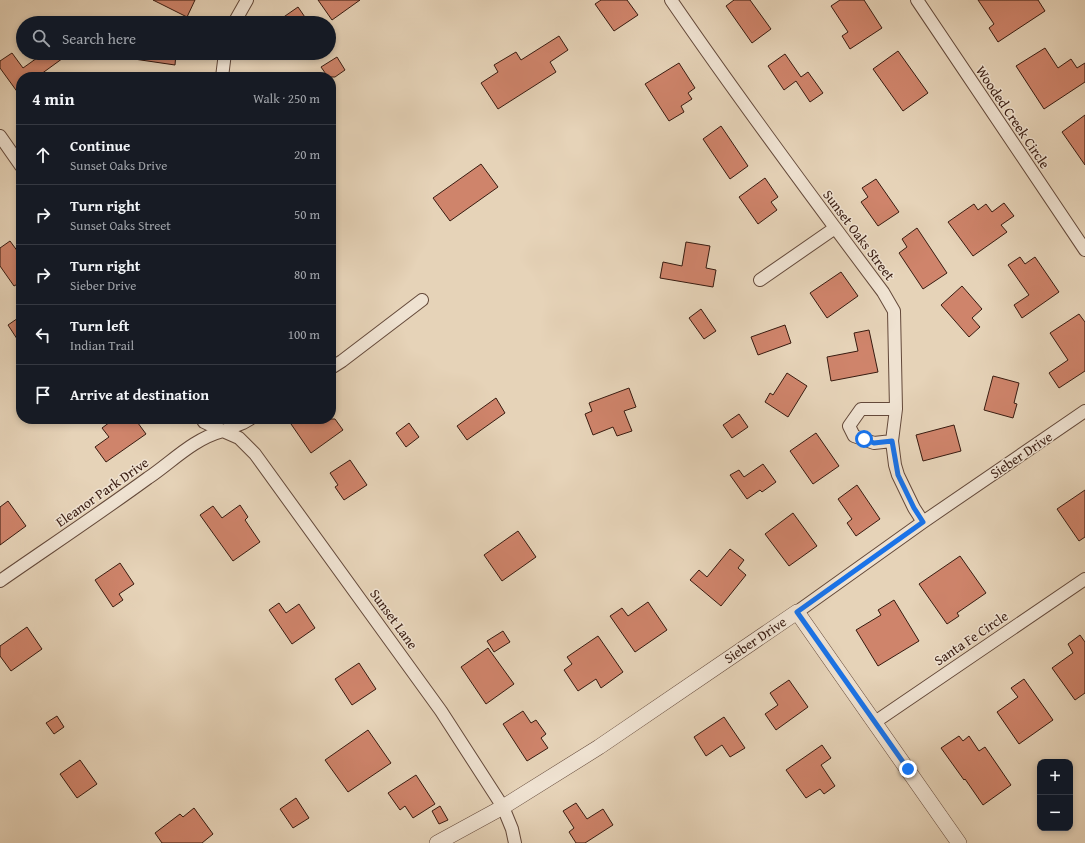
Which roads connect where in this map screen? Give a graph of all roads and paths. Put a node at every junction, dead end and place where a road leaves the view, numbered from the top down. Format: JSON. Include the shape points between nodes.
{"nodes":[{"id":1,"x":247,"y":0,"type":"edge"},
{"id":2,"x":671,"y":0,"type":"edge"},
{"id":3,"x":917,"y":0,"type":"edge"},
{"id":4,"x":238,"y":16,"type":"edge"},
{"id":5,"x":224,"y":60,"type":"edge"},
{"id":6,"x":223,"y":72,"type":"edge"},
{"id":7,"x":0,"y":136,"type":"edge"},
{"id":8,"x":16,"y":159,"type":"edge"},
{"id":9,"x":835,"y":228,"type":"junction"},
{"id":10,"x":1085,"y":250,"type":"edge"},
{"id":11,"x":760,"y":280,"type":"dead end"},
{"id":12,"x":422,"y":300,"type":"dead end"},
{"id":13,"x":336,"y":365,"type":"edge"},
{"id":14,"x":896,"y":410,"type":"junction"},
{"id":15,"x":1085,"y":411,"type":"edge"},
{"id":16,"x":208,"y":424,"type":"edge"},
{"id":17,"x":240,"y":424,"type":"edge"},
{"id":18,"x":223,"y":431,"type":"junction"},
{"id":19,"x":892,"y":441,"type":"junction"},
{"id":20,"x":923,"y":522,"type":"junction"},
{"id":21,"x":1085,"y":579,"type":"edge"},
{"id":22,"x":0,"y":581,"type":"edge"},
{"id":23,"x":797,"y":612,"type":"junction"},
{"id":24,"x":875,"y":722,"type":"junction"},
{"id":25,"x":504,"y":807,"type":"junction"},
{"id":26,"x":438,"y":843,"type":"edge"},
{"id":27,"x":515,"y":843,"type":"edge"},
{"id":28,"x":960,"y":843,"type":"edge"}],
"edges":[{"from":1,"to":4,"type":"street"},
{"from":2,"to":9,"type":"street","name":"Sunset Oaks Street","via":[[787,165]]},
{"from":3,"to":10,"type":"street","name":"Wooded Creek Circle"},
{"from":5,"to":6,"type":"street"},
{"from":7,"to":8,"type":"street"},
{"from":9,"to":11,"type":"street"},
{"from":9,"to":14,"type":"street","name":"Sunset Oaks Street","via":[[883,292],[894,311]]},
{"from":12,"to":13,"type":"street"},
{"from":14,"to":19,"type":"street","name":"Sunset Oaks Street"},
{"from":14,"to":19,"type":"street","via":[[861,409],[849,426],[854,436],[874,443]]},
{"from":15,"to":20,"type":"street","name":"Sieber Drive"},
{"from":16,"to":18,"type":"street","name":"Sunset Lane"},
{"from":17,"to":18,"type":"street"},
{"from":18,"to":22,"type":"street","name":"Eleanor Park Drive","via":[[210,434],[191,444],[150,477]]},
{"from":18,"to":25,"type":"street","name":"Sunset Lane","via":[[239,438],[255,454],[441,711]]},
{"from":19,"to":20,"type":"street","name":"Sunset Oaks Street","via":[[898,475]]},
{"from":20,"to":23,"type":"street","name":"Sieber Drive"},
{"from":21,"to":24,"type":"street","name":"Santa Fe Circle"},
{"from":23,"to":24,"type":"street"},
{"from":23,"to":25,"type":"street","name":"Sieber Drive","via":[[599,747]]},
{"from":24,"to":28,"type":"street"},
{"from":25,"to":26,"type":"street","name":"Sieber Drive"},
{"from":25,"to":27,"type":"street","name":"Sunset Lane"}]}
